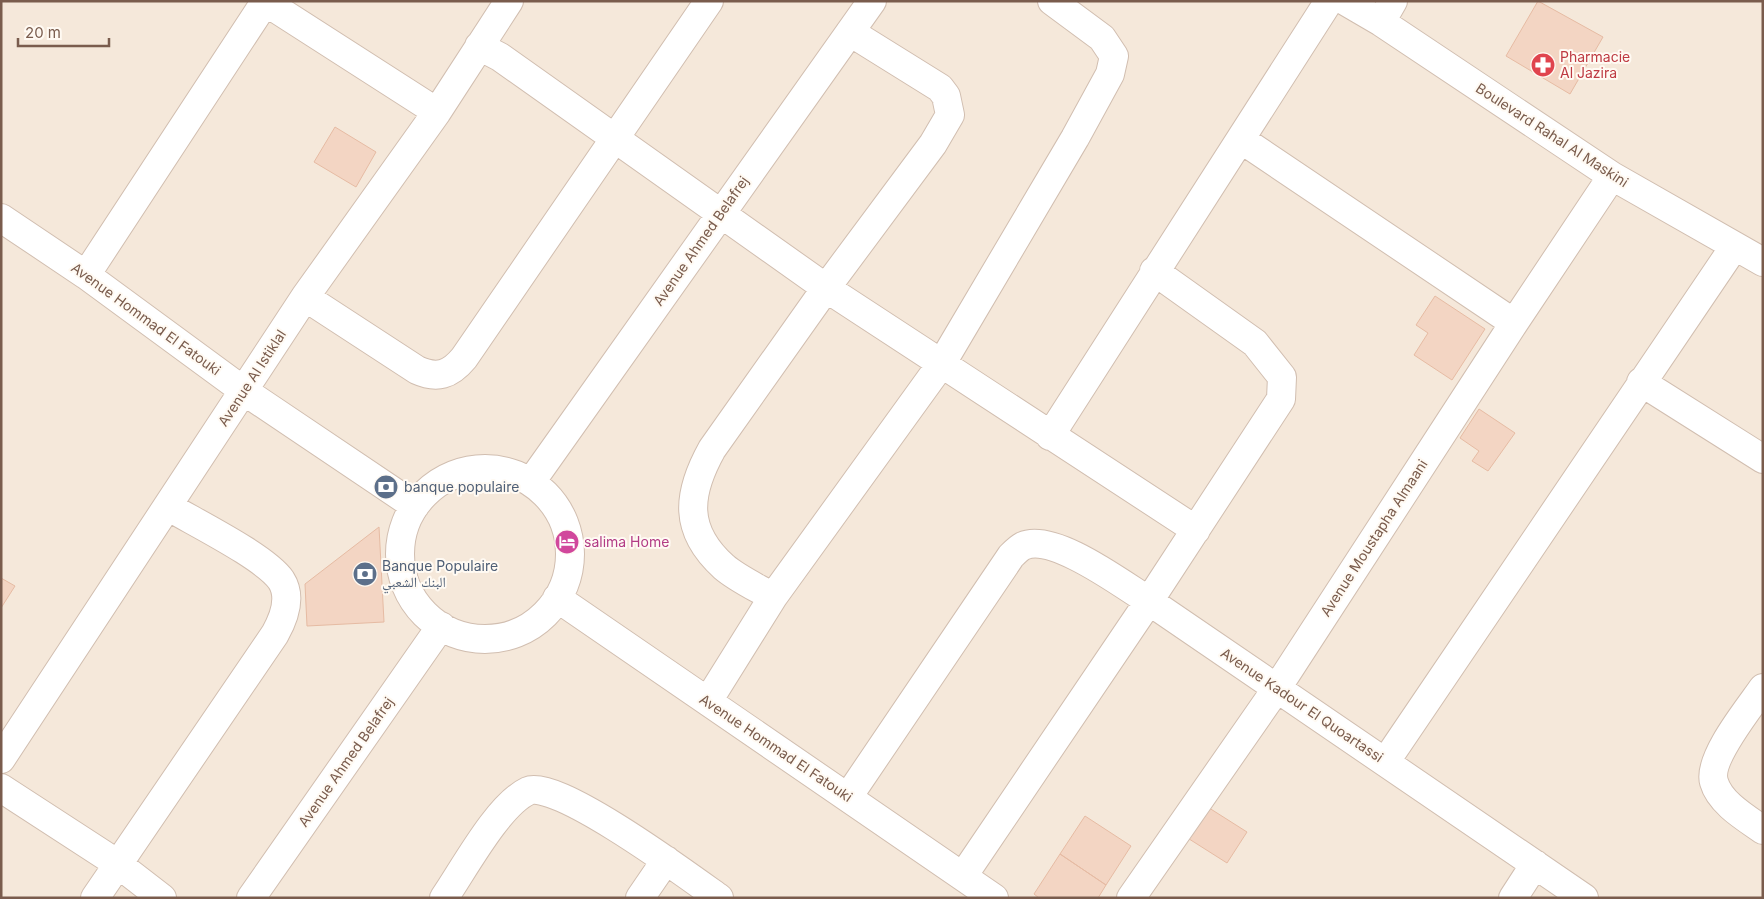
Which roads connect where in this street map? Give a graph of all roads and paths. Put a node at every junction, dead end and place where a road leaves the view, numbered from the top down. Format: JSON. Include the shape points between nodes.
{"nodes":[{"id":1,"x":509,"y":1,"type":"edge"},
{"id":2,"x":709,"y":1,"type":"edge"},
{"id":3,"x":872,"y":1,"type":"edge"},
{"id":4,"x":1052,"y":1,"type":"edge"},
{"id":5,"x":1329,"y":1,"type":"edge"},
{"id":6,"x":1345,"y":1,"type":"edge"},
{"id":7,"x":265,"y":2,"type":"edge"},
{"id":8,"x":1387,"y":11,"type":"edge"},
{"id":9,"x":850,"y":32,"type":"junction"},
{"id":10,"x":479,"y":46,"type":"junction"},
{"id":11,"x":437,"y":112,"type":"junction"},
{"id":12,"x":614,"y":137,"type":"junction"},
{"id":13,"x":1242,"y":140,"type":"junction"},
{"id":14,"x":1612,"y":176,"type":"junction"},
{"id":15,"x":721,"y":213,"type":"junction"},
{"id":16,"x":1,"y":218,"type":"edge"},
{"id":17,"x":1734,"y":247,"type":"junction"},
{"id":18,"x":1763,"y":262,"type":"edge"},
{"id":19,"x":1154,"y":271,"type":"junction"},
{"id":20,"x":86,"y":274,"type":"junction"},
{"id":21,"x":826,"y":288,"type":"junction"},
{"id":22,"x":305,"y":297,"type":"junction"},
{"id":23,"x":1514,"y":323,"type":"junction"},
{"id":24,"x":942,"y":363,"type":"junction"},
{"id":25,"x":1641,"y":382,"type":"junction"},
{"id":26,"x":244,"y":391,"type":"junction"},
{"id":27,"x":1050,"y":436,"type":"junction"},
{"id":28,"x":1763,"y":459,"type":"edge"},
{"id":29,"x":531,"y":482,"type":"junction"},
{"id":30,"x":415,"y":506,"type":"junction"},
{"id":31,"x":169,"y":507,"type":"junction"},
{"id":32,"x":1196,"y":530,"type":"junction"},
{"id":33,"x":774,"y":597,"type":"junction"},
{"id":34,"x":557,"y":598,"type":"junction"},
{"id":35,"x":1149,"y":601,"type":"junction"},
{"id":36,"x":441,"y":626,"type":"junction"},
{"id":37,"x":1277,"y":688,"type":"junction"},
{"id":38,"x":1763,"y":688,"type":"edge"},
{"id":39,"x":708,"y":701,"type":"junction"},
{"id":40,"x":1,"y":759,"type":"edge"},
{"id":41,"x":1386,"y":761,"type":"junction"},
{"id":42,"x":1,"y":788,"type":"edge"},
{"id":43,"x":848,"y":797,"type":"junction"},
{"id":44,"x":1763,"y":830,"type":"edge"},
{"id":45,"x":666,"y":860,"type":"junction"},
{"id":46,"x":118,"y":864,"type":"junction"},
{"id":47,"x":1535,"y":864,"type":"junction"},
{"id":48,"x":963,"y":876,"type":"junction"},
{"id":49,"x":95,"y":898,"type":"edge"},
{"id":50,"x":162,"y":898,"type":"edge"},
{"id":51,"x":251,"y":898,"type":"edge"},
{"id":52,"x":444,"y":898,"type":"edge"},
{"id":53,"x":640,"y":898,"type":"edge"},
{"id":54,"x":719,"y":898,"type":"edge"},
{"id":55,"x":994,"y":898,"type":"edge"},
{"id":56,"x":1131,"y":898,"type":"edge"},
{"id":57,"x":1513,"y":898,"type":"edge"},
{"id":58,"x":1584,"y":898,"type":"edge"}],
"edges":[{"from":1,"to":10,"type":"street","name":"Avenue Al Istiklal"},
{"from":2,"to":12,"type":"street"},
{"from":3,"to":9,"type":"street","name":"Avenue Ahmed Belafrej"},
{"from":4,"to":24,"type":"street","via":[[1102,38],[1112,51],[1114,62],[1075,138]]},
{"from":5,"to":13,"type":"street"},
{"from":6,"to":8,"type":"street","name":"Boulevard Rahal Al Maskini"},
{"from":7,"to":11,"type":"street"},
{"from":7,"to":20,"type":"street"},
{"from":8,"to":14,"type":"street","name":"Boulevard Rahal Al Maskini"},
{"from":9,"to":15,"type":"street","name":"Avenue Ahmed Belafrej"},
{"from":9,"to":21,"type":"street","via":[[940,88],[946,96],[950,115],[933,144]]},
{"from":10,"to":11,"type":"street","name":"Avenue Al Istiklal"},
{"from":10,"to":12,"type":"street","via":[[500,57]]},
{"from":11,"to":22,"type":"street","name":"Avenue Al Istiklal"},
{"from":12,"to":15,"type":"street"},
{"from":12,"to":22,"type":"street","via":[[453,370],[430,376],[417,370]]},
{"from":13,"to":19,"type":"street"},
{"from":13,"to":23,"type":"street"},
{"from":14,"to":17,"type":"street","name":"Boulevard Rahal Al Maskini"},
{"from":14,"to":23,"type":"street","name":"Avenue Moustapha Almaani"},
{"from":15,"to":21,"type":"street"},
{"from":15,"to":29,"type":"street","name":"Avenue Ahmed Belafrej"},
{"from":16,"to":20,"type":"street","name":"Avenue Hommad El Fatouki"},
{"from":17,"to":18,"type":"street","name":"Boulevard Rahal Al Maskini"},
{"from":17,"to":25,"type":"street"},
{"from":19,"to":27,"type":"street"},
{"from":19,"to":32,"type":"street","via":[[1255,343],[1282,377],[1282,399]]},
{"from":20,"to":26,"type":"street","name":"Avenue Hommad El Fatouki"},
{"from":21,"to":24,"type":"street"},
{"from":21,"to":33,"type":"street","via":[[712,449],[700,470],[694,495],[694,525],[706,548],[725,568]]},
{"from":22,"to":26,"type":"street","name":"Avenue Al Istiklal"},
{"from":23,"to":37,"type":"street","name":"Avenue Moustapha Almaani"},
{"from":24,"to":27,"type":"street"},
{"from":24,"to":33,"type":"street"},
{"from":25,"to":28,"type":"street"},
{"from":25,"to":41,"type":"street"},
{"from":26,"to":30,"type":"street","name":"Avenue Hommad El Fatouki"},
{"from":26,"to":31,"type":"street","name":"Avenue Al Istiklal"},
{"from":27,"to":32,"type":"street"},
{"from":29,"to":30,"type":"street","via":[[498,470],[462,472],[436,485]]},
{"from":29,"to":34,"type":"street","via":[[546,494],[565,526],[569,563]]},
{"from":30,"to":36,"type":"street","via":[[402,537],[402,571],[416,602]]},
{"from":31,"to":40,"type":"street","name":"Avenue Al Istiklal"},
{"from":31,"to":46,"type":"street","via":[[268,565],[285,589],[286,611],[276,634]]},
{"from":32,"to":35,"type":"street"},
{"from":33,"to":39,"type":"street"},
{"from":34,"to":36,"type":"street","via":[[525,629],[497,638],[468,637]]},
{"from":34,"to":39,"type":"street","name":"Avenue Hommad El Fatouki"},
{"from":35,"to":37,"type":"street","name":"Avenue Kadour El Quoartassi"},
{"from":35,"to":43,"type":"street","name":"Avenue Kadour El Quoartassi","via":[[1059,549],[1038,543],[1023,546],[1011,556]]},
{"from":35,"to":48,"type":"street"},
{"from":36,"to":51,"type":"street","name":"Avenue Ahmed Belafrej"},
{"from":37,"to":41,"type":"street","name":"Avenue Kadour El Quoartassi"},
{"from":37,"to":56,"type":"street","name":"Avenue Moustapha Almaani"},
{"from":38,"to":44,"type":"street","via":[[1724,746],[1713,769],[1714,782],[1722,795],[1738,812]]},
{"from":39,"to":43,"type":"street","name":"Avenue Hommad El Fatouki"},
{"from":41,"to":47,"type":"street","name":"Avenue Kadour El Quoartassi"},
{"from":42,"to":46,"type":"street"},
{"from":43,"to":48,"type":"street","name":"Avenue Hommad El Fatouki"},
{"from":45,"to":52,"type":"street","via":[[564,798],[541,789],[531,790],[506,807]]},
{"from":45,"to":53,"type":"street"},
{"from":45,"to":54,"type":"street"},
{"from":46,"to":49,"type":"street"},
{"from":46,"to":50,"type":"street"},
{"from":47,"to":57,"type":"street"},
{"from":47,"to":58,"type":"street","name":"Avenue Kadour El Quoartassi"},
{"from":48,"to":55,"type":"street","name":"Avenue Hommad El Fatouki"}]}
